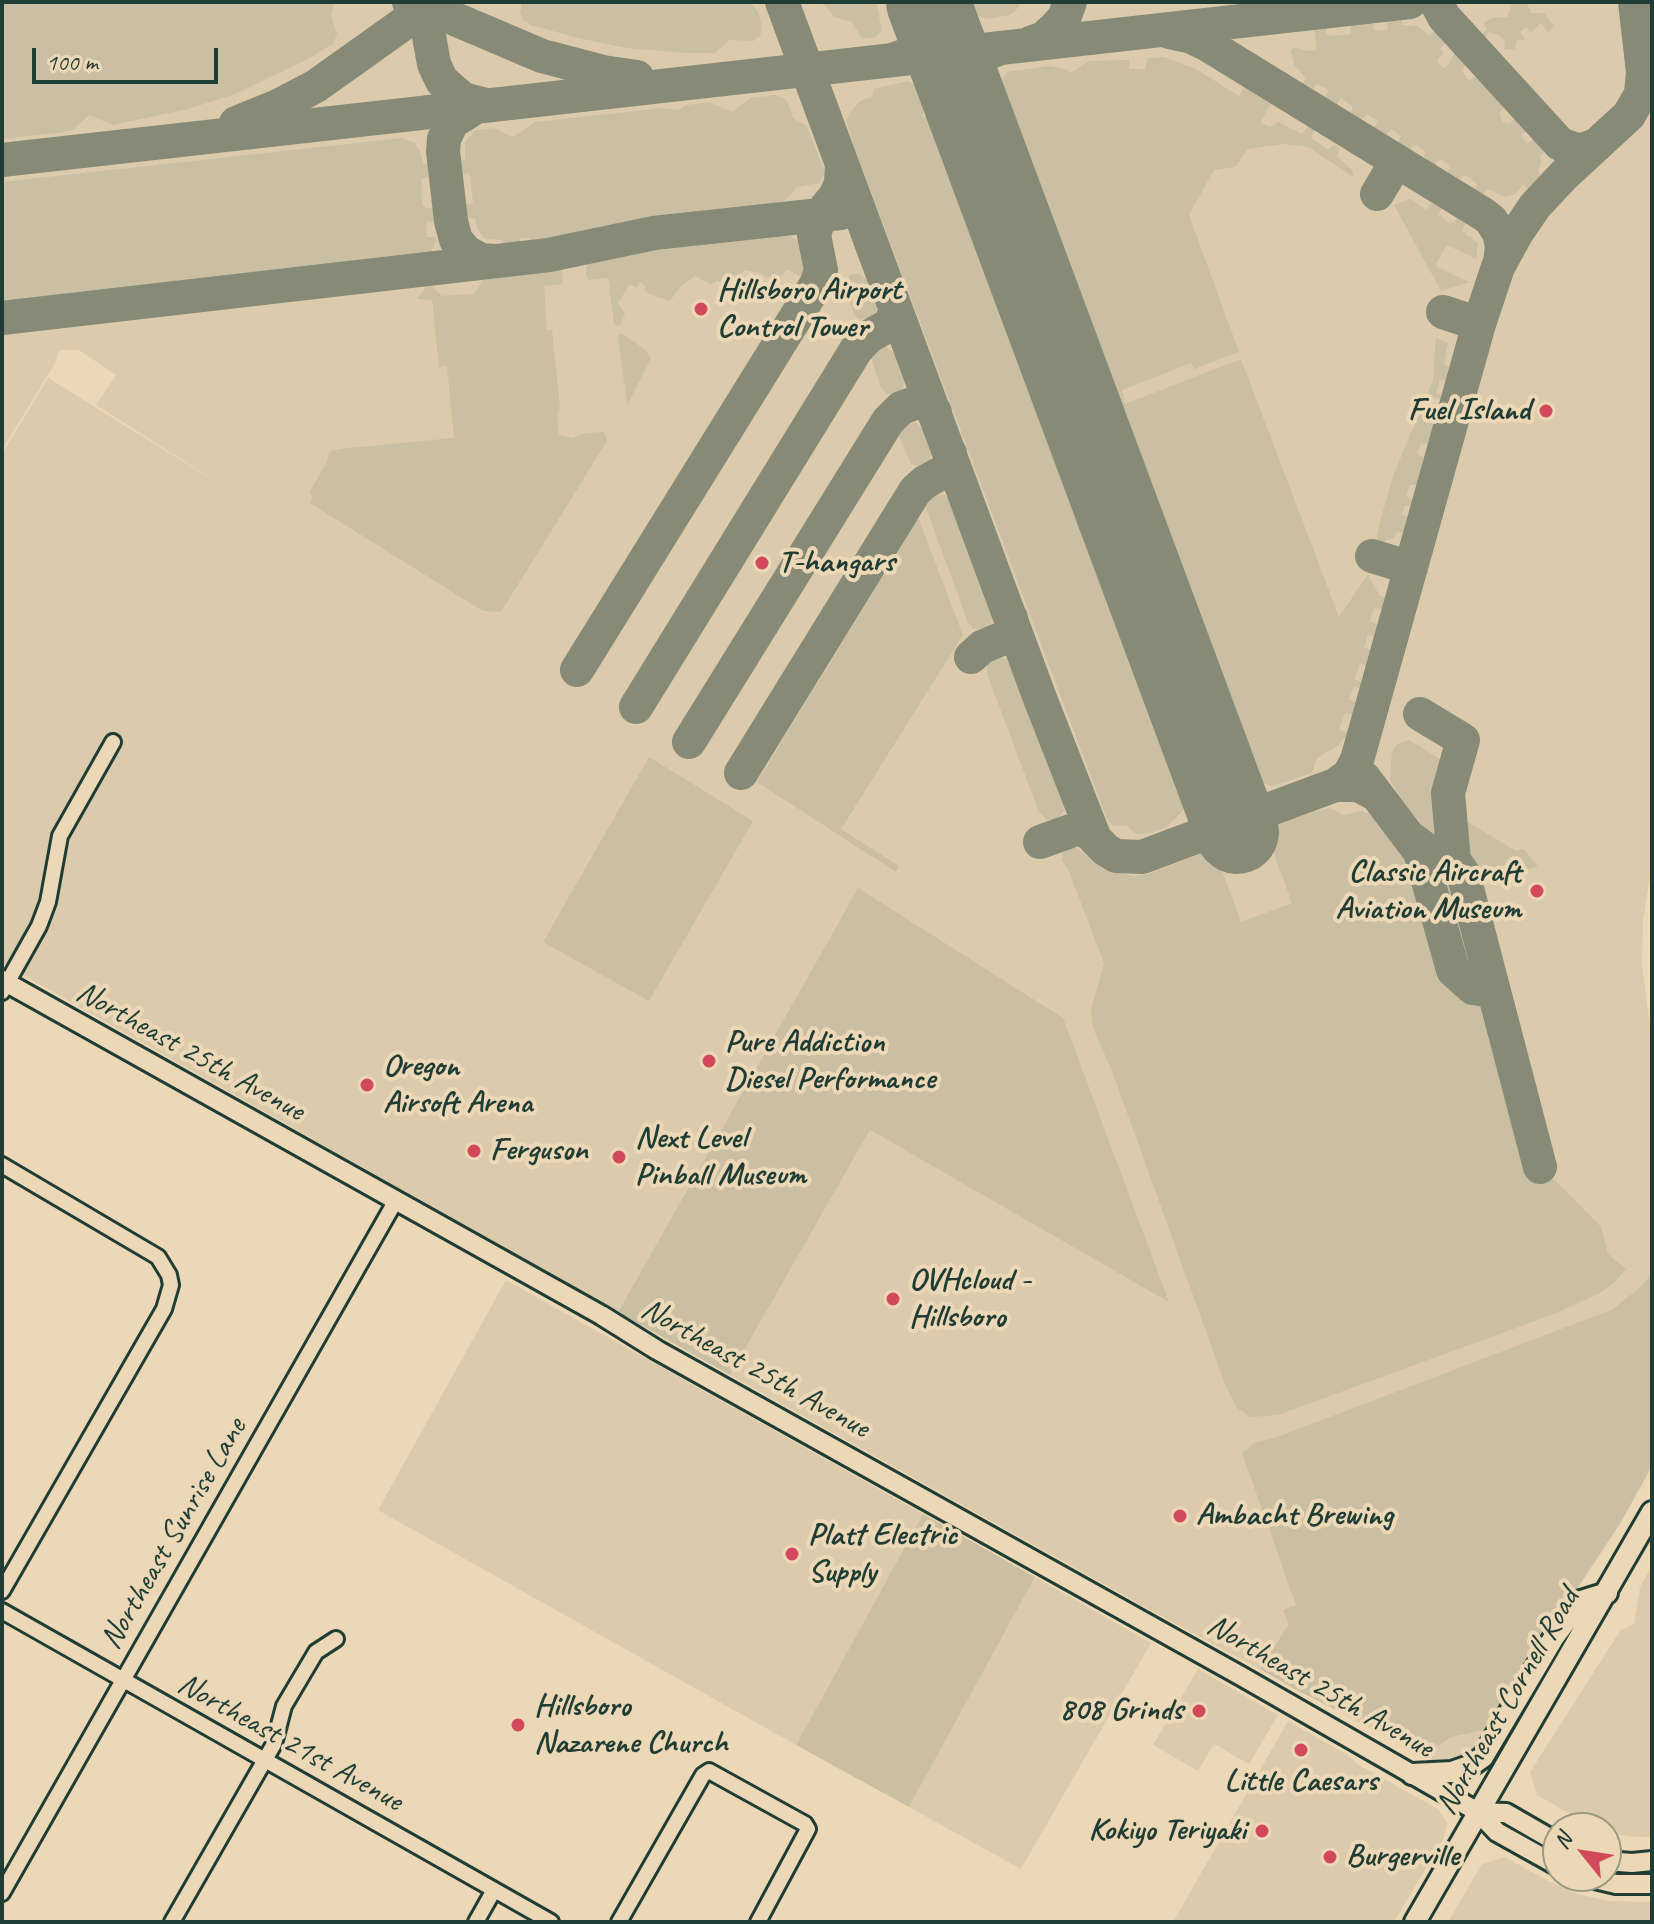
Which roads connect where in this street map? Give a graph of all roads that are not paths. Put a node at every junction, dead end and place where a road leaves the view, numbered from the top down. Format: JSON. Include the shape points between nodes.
{"nodes":[{"id":1,"x":113,"y":742,"type":"dead end"},
{"id":2,"x":4,"y":985,"type":"edge"},
{"id":3,"x":2,"y":1165,"type":"edge"},
{"id":4,"x":395,"y":1202,"type":"junction"},
{"id":5,"x":1652,"y":1512,"type":"edge"},
{"id":6,"x":2,"y":1591,"type":"edge"},
{"id":7,"x":1607,"y":1593,"type":"junction"},
{"id":8,"x":2,"y":1611,"type":"edge"},
{"id":9,"x":336,"y":1639,"type":"dead end"},
{"id":10,"x":123,"y":1681,"type":"junction"},
{"id":11,"x":264,"y":1761,"type":"junction"},
{"id":12,"x":1412,"y":1774,"type":"junction"},
{"id":13,"x":1478,"y":1812,"type":"junction"},
{"id":14,"x":1542,"y":1834,"type":"edge"},
{"id":15,"x":1542,"y":1857,"type":"edge"},
{"id":16,"x":1652,"y":1861,"type":"edge"},
{"id":17,"x":1622,"y":1862,"type":"edge"},
{"id":18,"x":1622,"y":1884,"type":"edge"},
{"id":19,"x":1652,"y":1884,"type":"edge"},
{"id":20,"x":494,"y":1890,"type":"junction"},
{"id":21,"x":2,"y":1893,"type":"edge"},
{"id":22,"x":172,"y":1922,"type":"edge"},
{"id":23,"x":476,"y":1922,"type":"edge"},
{"id":24,"x":551,"y":1922,"type":"edge"},
{"id":25,"x":619,"y":1922,"type":"edge"},
{"id":26,"x":758,"y":1922,"type":"edge"},
{"id":27,"x":1415,"y":1922,"type":"edge"}],
"edges":[{"from":1,"to":2,"type":"street","via":[[60,836],[39,926]]},
{"from":2,"to":4,"type":"main road","name":"Northeast 25th Avenue"},
{"from":3,"to":6,"type":"street","via":[[151,1252],[169,1275],[164,1309]]},
{"from":4,"to":10,"type":"street","name":"Northeast Sunrise Lane"},
{"from":4,"to":12,"type":"main road","name":"Northeast 25th Avenue"},
{"from":5,"to":7,"type":"highway","name":"Northeast Cornell Road"},
{"from":7,"to":12,"type":"highway","via":[[1581,1601],[1483,1757],[1452,1772]]},
{"from":7,"to":13,"type":"highway","name":"Northeast Cornell Road"},
{"from":8,"to":10,"type":"street","name":"Northeast 21st Avenue"},
{"from":9,"to":11,"type":"street","via":[[316,1652],[284,1706]]},
{"from":10,"to":11,"type":"street","name":"Northeast 21st Avenue"},
{"from":10,"to":21,"type":"street","name":"Northeast Sunrise Lane"},
{"from":11,"to":20,"type":"street","name":"Northeast 21st Avenue"},
{"from":11,"to":22,"type":"street"},
{"from":12,"to":13,"type":"main road","name":"Northeast 25th Avenue"},
{"from":13,"to":14,"type":"main road","name":"Northeast 25th Avenue","via":[[1506,1813]]},
{"from":13,"to":15,"type":"main road","name":"Northeast 25th Avenue","via":[[1497,1832]]},
{"from":13,"to":27,"type":"highway","name":"Northeast Cornell Road"},
{"from":16,"to":17,"type":"main road"},
{"from":18,"to":19,"type":"main road"},
{"from":20,"to":23,"type":"street"},
{"from":20,"to":24,"type":"street","name":"Northeast 21st Avenue"},
{"from":25,"to":26,"type":"street","via":[[709,1771],[805,1824],[809,1832]]}]}
